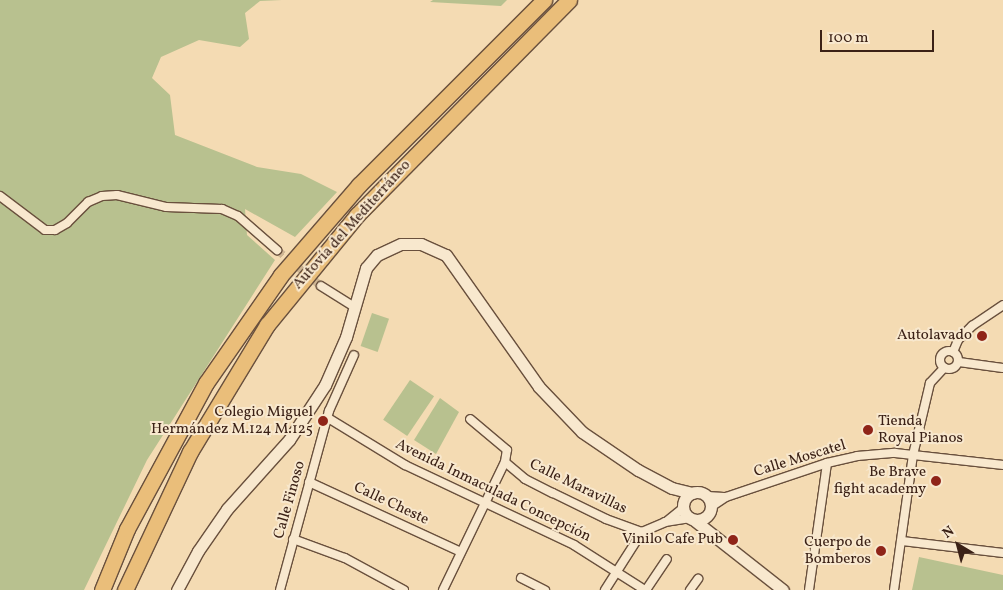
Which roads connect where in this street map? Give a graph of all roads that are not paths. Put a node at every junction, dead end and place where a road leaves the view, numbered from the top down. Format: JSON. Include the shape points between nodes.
{"nodes":[{"id":1,"x":544,"y":0,"type":"edge"},
{"id":2,"x":569,"y":0,"type":"edge"},
{"id":3,"x":0,"y":196,"type":"edge"},
{"id":4,"x":277,"y":250,"type":"tunnel mouth"},
{"id":5,"x":321,"y":286,"type":"tunnel mouth"},
{"id":6,"x":1003,"y":305,"type":"edge"},
{"id":7,"x":354,"y":307,"type":"junction"},
{"id":8,"x":953,"y":352,"type":"junction"},
{"id":9,"x":354,"y":355,"type":"dead end"},
{"id":10,"x":958,"y":362,"type":"junction"},
{"id":11,"x":944,"y":368,"type":"junction"},
{"id":12,"x":1003,"y":368,"type":"edge"},
{"id":13,"x":329,"y":415,"type":"junction"},
{"id":14,"x":470,"y":419,"type":"dead end"},
{"id":15,"x":913,"y":455,"type":"junction"},
{"id":16,"x":505,"y":462,"type":"junction"},
{"id":17,"x":827,"y":463,"type":"junction"},
{"id":18,"x":1003,"y":465,"type":"edge"},
{"id":19,"x":656,"y":480,"type":"junction"},
{"id":20,"x":309,"y":482,"type":"junction"},
{"id":21,"x":692,"y":493,"type":"junction"},
{"id":22,"x":485,"y":504,"type":"junction"},
{"id":23,"x":709,"y":506,"type":"junction"},
{"id":24,"x":687,"y":513,"type":"junction"},
{"id":25,"x":665,"y":522,"type":"junction"},
{"id":26,"x":128,"y":529,"type":"junction"},
{"id":27,"x":642,"y":532,"type":"junction"},
{"id":28,"x":712,"y":534,"type":"junction"},
{"id":29,"x":293,"y":539,"type":"junction"},
{"id":30,"x":902,"y":542,"type":"junction"},
{"id":31,"x":461,"y":552,"type":"junction"},
{"id":32,"x":1003,"y":553,"type":"edge"},
{"id":33,"x":667,"y":559,"type":"dead end"},
{"id":34,"x":617,"y":570,"type":"junction"},
{"id":35,"x":521,"y":578,"type":"dead end"},
{"id":36,"x":698,"y":579,"type":"dead end"},
{"id":37,"x":92,"y":590,"type":"edge"},
{"id":38,"x":102,"y":590,"type":"edge"},
{"id":39,"x":125,"y":590,"type":"edge"},
{"id":40,"x":177,"y":590,"type":"edge"},
{"id":41,"x":280,"y":590,"type":"edge"},
{"id":42,"x":404,"y":590,"type":"edge"},
{"id":43,"x":443,"y":590,"type":"edge"},
{"id":44,"x":545,"y":590,"type":"edge"},
{"id":45,"x":605,"y":590,"type":"edge"},
{"id":46,"x":645,"y":590,"type":"edge"},
{"id":47,"x":690,"y":590,"type":"edge"},
{"id":48,"x":783,"y":590,"type":"edge"},
{"id":49,"x":809,"y":590,"type":"edge"},
{"id":50,"x":894,"y":590,"type":"edge"}],
"edges":[{"from":1,"to":26,"type":"highway","name":"Autovía del Mediterráneo","via":[[358,185],[281,275],[206,383]]},
{"from":2,"to":39,"type":"highway","name":"Autovía del Mediterráneo","via":[[357,215],[266,326],[190,452]]},
{"from":3,"to":4,"type":"street","via":[[45,230],[55,230],[67,223],[88,202],[102,196],[117,195],[166,207],[222,209],[238,216]]},
{"from":5,"to":7,"type":"street"},
{"from":6,"to":8,"type":"street","via":[[972,326],[958,340]]},
{"from":7,"to":19,"type":"street","via":[[366,268],[378,255],[401,244],[432,247],[452,262],[558,409],[599,446]]},
{"from":7,"to":40,"type":"street","via":[[339,357],[325,385],[289,440],[227,509],[198,551]]},
{"from":8,"to":10,"type":"street"},
{"from":8,"to":11,"type":"street","via":[[942,355]]},
{"from":9,"to":13,"type":"street","name":"Calle Finoso"},
{"from":10,"to":11,"type":"street","via":[[953,369]]},
{"from":10,"to":12,"type":"street"},
{"from":11,"to":15,"type":"street","via":[[930,382]]},
{"from":13,"to":20,"type":"street","name":"Calle Finoso"},
{"from":13,"to":22,"type":"street","name":"Avenida Inmaculada Concepción","via":[[405,465]]},
{"from":14,"to":16,"type":"street","name":"Calle Maravillas","via":[[506,450]]},
{"from":15,"to":17,"type":"street","name":"Calle Moscatel","via":[[857,456]]},
{"from":15,"to":18,"type":"street","name":"Calle Moscatel"},
{"from":15,"to":30,"type":"street"},
{"from":16,"to":22,"type":"street"},
{"from":16,"to":27,"type":"street","name":"Calle Maravillas","via":[[525,479],[562,498]]},
{"from":17,"to":23,"type":"street","name":"Calle Moscatel","via":[[726,497]]},
{"from":17,"to":49,"type":"street"},
{"from":19,"to":21,"type":"street"},
{"from":19,"to":24,"type":"street"},
{"from":20,"to":29,"type":"street","name":"Calle Finoso"},
{"from":20,"to":31,"type":"street","name":"Calle Cheste"},
{"from":21,"to":23,"type":"street"},
{"from":21,"to":24,"type":"street"},
{"from":22,"to":31,"type":"street"},
{"from":22,"to":34,"type":"street","name":"Avenida Inmaculada Concepción","via":[[574,545]]},
{"from":23,"to":24,"type":"street"},
{"from":23,"to":28,"type":"street"},
{"from":24,"to":25,"type":"street"},
{"from":24,"to":25,"type":"street"},
{"from":24,"to":28,"type":"street"},
{"from":25,"to":27,"type":"street"},
{"from":26,"to":37,"type":"highway"},
{"from":26,"to":38,"type":"highway","name":"Autovía del Mediterráneo"},
{"from":27,"to":34,"type":"street"},
{"from":28,"to":48,"type":"street"},
{"from":29,"to":41,"type":"street","name":"Calle Finoso"},
{"from":29,"to":42,"type":"street","via":[[345,558]]},
{"from":30,"to":32,"type":"street"},
{"from":30,"to":50,"type":"street"},
{"from":31,"to":43,"type":"street"},
{"from":33,"to":46,"type":"street"},
{"from":34,"to":45,"type":"street"},
{"from":34,"to":46,"type":"street","name":"Avenida Inmaculada Concepción"},
{"from":35,"to":44,"type":"street"},
{"from":36,"to":47,"type":"street"}]}
